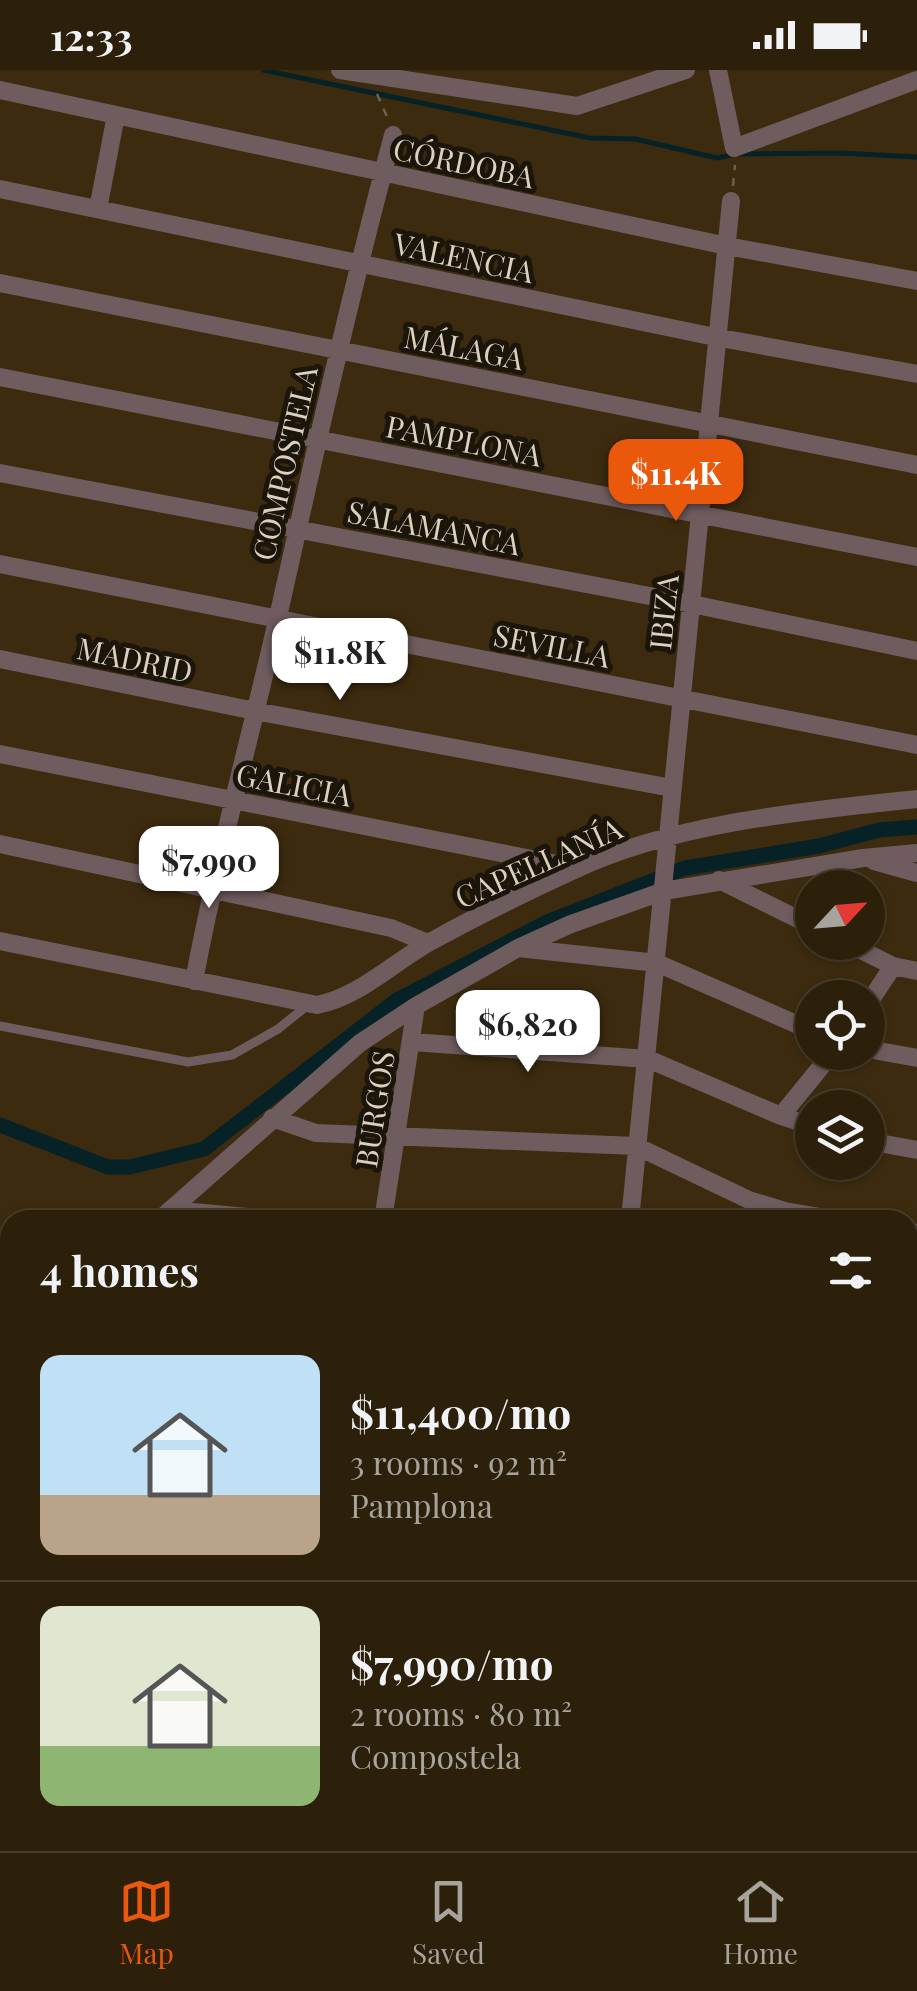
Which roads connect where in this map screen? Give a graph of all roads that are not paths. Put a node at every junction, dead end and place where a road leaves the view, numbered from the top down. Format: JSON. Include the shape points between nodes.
{"nodes":[{"id":1,"x":340,"y":70,"type":"edge"},
{"id":2,"x":438,"y":70,"type":"edge"},
{"id":3,"x":686,"y":70,"type":"edge"},
{"id":4,"x":718,"y":70,"type":"edge"},
{"id":5,"x":917,"y":80,"type":"edge"},
{"id":6,"x":409,"y":81,"type":"junction"},
{"id":7,"x":0,"y":90,"type":"edge"},
{"id":8,"x":116,"y":115,"type":"junction"},
{"id":9,"x":393,"y":135,"type":"road end"},
{"id":10,"x":383,"y":172,"type":"junction"},
{"id":11,"x":0,"y":189,"type":"edge"},
{"id":12,"x":731,"y":201,"type":"road end"},
{"id":13,"x":98,"y":209,"type":"junction"},
{"id":14,"x":726,"y":246,"type":"junction"},
{"id":15,"x":360,"y":264,"type":"junction"},
{"id":16,"x":917,"y":281,"type":"edge"},
{"id":17,"x":0,"y":283,"type":"edge"},
{"id":18,"x":715,"y":337,"type":"junction"},
{"id":19,"x":338,"y":350,"type":"junction"},
{"id":20,"x":917,"y":374,"type":"edge"},
{"id":21,"x":0,"y":377,"type":"edge"},
{"id":22,"x":708,"y":424,"type":"junction"},
{"id":23,"x":316,"y":439,"type":"junction"},
{"id":24,"x":917,"y":465,"type":"edge"},
{"id":25,"x":0,"y":472,"type":"edge"},
{"id":26,"x":701,"y":514,"type":"junction"},
{"id":27,"x":297,"y":529,"type":"junction"},
{"id":28,"x":917,"y":557,"type":"edge"},
{"id":29,"x":0,"y":564,"type":"edge"},
{"id":30,"x":692,"y":604,"type":"junction"},
{"id":31,"x":277,"y":619,"type":"junction"},
{"id":32,"x":917,"y":651,"type":"edge"},
{"id":33,"x":0,"y":659,"type":"edge"},
{"id":34,"x":681,"y":698,"type":"junction"},
{"id":35,"x":255,"y":712,"type":"junction"},
{"id":36,"x":917,"y":745,"type":"edge"},
{"id":37,"x":0,"y":754,"type":"edge"},
{"id":38,"x":672,"y":788,"type":"junction"},
{"id":39,"x":917,"y":799,"type":"edge"},
{"id":40,"x":232,"y":800,"type":"junction"},
{"id":41,"x":0,"y":844,"type":"edge"},
{"id":42,"x":666,"y":844,"type":"junction"},
{"id":43,"x":917,"y":854,"type":"edge"},
{"id":44,"x":863,"y":858,"type":"junction"},
{"id":45,"x":578,"y":868,"type":"junction"},
{"id":46,"x":917,"y":872,"type":"edge"},
{"id":47,"x":720,"y":880,"type":"junction"},
{"id":48,"x":664,"y":886,"type":"junction"},
{"id":49,"x":212,"y":887,"type":"junction"},
{"id":50,"x":795,"y":918,"type":"edge"},
{"id":51,"x":0,"y":941,"type":"edge"},
{"id":52,"x":428,"y":943,"type":"junction"},
{"id":53,"x":518,"y":948,"type":"junction"},
{"id":54,"x":881,"y":960,"type":"edge"},
{"id":55,"x":657,"y":963,"type":"junction"},
{"id":56,"x":893,"y":966,"type":"junction"},
{"id":57,"x":917,"y":971,"type":"edge"},
{"id":58,"x":884,"y":980,"type":"edge"},
{"id":59,"x":194,"y":981,"type":"junction"},
{"id":60,"x":314,"y":1004,"type":"junction"},
{"id":61,"x":416,"y":1006,"type":"junction"},
{"id":62,"x":795,"y":1024,"type":"edge"},
{"id":63,"x":0,"y":1026,"type":"edge"},
{"id":64,"x":412,"y":1042,"type":"junction"},
{"id":65,"x":885,"y":1051,"type":"edge"},
{"id":66,"x":917,"y":1058,"type":"edge"},
{"id":67,"x":648,"y":1059,"type":"junction"},
{"id":68,"x":819,"y":1070,"type":"edge"},
{"id":69,"x":781,"y":1116,"type":"junction"},
{"id":70,"x":272,"y":1118,"type":"junction"},
{"id":71,"x":795,"y":1121,"type":"edge"},
{"id":72,"x":398,"y":1136,"type":"junction"},
{"id":73,"x":885,"y":1144,"type":"edge"},
{"id":74,"x":636,"y":1146,"type":"junction"},
{"id":75,"x":917,"y":1150,"type":"edge"},
{"id":76,"x":171,"y":1210,"type":"edge"},
{"id":77,"x":386,"y":1210,"type":"edge"},
{"id":78,"x":631,"y":1210,"type":"edge"},
{"id":79,"x":783,"y":1210,"type":"edge"}],
"edges":[{"from":1,"to":6,"type":"street"},
{"from":2,"to":6,"type":"street"},
{"from":3,"to":6,"type":"street","via":[[577,106]]},
{"from":4,"to":5,"type":"street","via":[[734,148]]},
{"from":7,"to":8,"type":"street","name":"CÓRDOBA"},
{"from":8,"to":10,"type":"street","name":"CÓRDOBA"},
{"from":8,"to":13,"type":"street"},
{"from":9,"to":10,"type":"street","name":"COMPOSTELA"},
{"from":10,"to":14,"type":"street","name":"CÓRDOBA"},
{"from":10,"to":15,"type":"street","name":"COMPOSTELA"},
{"from":11,"to":13,"type":"street","name":"VALENCIA"},
{"from":12,"to":14,"type":"street","name":"IBIZA"},
{"from":13,"to":15,"type":"street","name":"VALENCIA"},
{"from":14,"to":16,"type":"street","name":"CÓRDOBA"},
{"from":14,"to":18,"type":"street","name":"IBIZA"},
{"from":15,"to":18,"type":"street","name":"VALENCIA"},
{"from":15,"to":19,"type":"street","name":"COMPOSTELA"},
{"from":17,"to":19,"type":"street","name":"MÁLAGA"},
{"from":18,"to":20,"type":"street","name":"VALENCIA"},
{"from":18,"to":22,"type":"street","name":"IBIZA"},
{"from":19,"to":22,"type":"street","name":"MÁLAGA"},
{"from":19,"to":23,"type":"street","name":"COMPOSTELA"},
{"from":21,"to":23,"type":"street","name":"PAMPLONA"},
{"from":22,"to":24,"type":"street","name":"MÁLAGA"},
{"from":22,"to":26,"type":"street","name":"IBIZA"},
{"from":23,"to":26,"type":"street","name":"PAMPLONA"},
{"from":23,"to":27,"type":"street","name":"COMPOSTELA"},
{"from":25,"to":27,"type":"street","name":"SALAMANCA"},
{"from":26,"to":28,"type":"street","name":"PAMPLONA"},
{"from":26,"to":30,"type":"street","name":"IBIZA"},
{"from":27,"to":30,"type":"street","name":"SALAMANCA"},
{"from":27,"to":31,"type":"street","name":"COMPOSTELA"},
{"from":29,"to":31,"type":"street","name":"SEVILLA"},
{"from":30,"to":32,"type":"street","name":"SALAMANCA"},
{"from":30,"to":34,"type":"street","name":"IBIZA"},
{"from":31,"to":34,"type":"street","name":"SEVILLA"},
{"from":31,"to":35,"type":"street","name":"COMPOSTELA"},
{"from":33,"to":35,"type":"street","name":"MADRID"},
{"from":34,"to":36,"type":"street","name":"SEVILLA"},
{"from":34,"to":38,"type":"street","name":"IBIZA"},
{"from":35,"to":38,"type":"street","name":"MADRID"},
{"from":35,"to":40,"type":"street","name":"COMPOSTELA"},
{"from":37,"to":40,"type":"street","name":"GALICIA"},
{"from":38,"to":42,"type":"street","name":"IBIZA"},
{"from":39,"to":42,"type":"street","name":"CAPELLANÍA","via":[[825,808]]},
{"from":40,"to":45,"type":"street","name":"GALICIA"},
{"from":40,"to":49,"type":"street","name":"COMPOSTELA"},
{"from":41,"to":49,"type":"street"},
{"from":42,"to":45,"type":"street","name":"CAPELLANÍA"},
{"from":42,"to":48,"type":"street","name":"IBIZA"},
{"from":43,"to":44,"type":"street"},
{"from":44,"to":46,"type":"street"},
{"from":44,"to":47,"type":"street"},
{"from":45,"to":52,"type":"street","name":"CAPELLANÍA"},
{"from":47,"to":48,"type":"street"},
{"from":47,"to":50,"type":"street"},
{"from":48,"to":53,"type":"street"},
{"from":48,"to":55,"type":"street","name":"IBIZA"},
{"from":49,"to":52,"type":"street"},
{"from":49,"to":59,"type":"street","name":"COMPOSTELA"},
{"from":51,"to":59,"type":"street"},
{"from":52,"to":60,"type":"street","name":"CAPELLANÍA","via":[[341,998]]},
{"from":53,"to":55,"type":"street"},
{"from":53,"to":61,"type":"street"},
{"from":54,"to":56,"type":"street"},
{"from":55,"to":62,"type":"street"},
{"from":55,"to":67,"type":"street","name":"IBIZA"},
{"from":56,"to":57,"type":"street"},
{"from":56,"to":58,"type":"street"},
{"from":59,"to":60,"type":"street"},
{"from":60,"to":63,"type":"lane","via":[[232,1054],[188,1062]]},
{"from":61,"to":64,"type":"street","name":"BURGOS"},
{"from":61,"to":70,"type":"street","via":[[360,1043]]},
{"from":64,"to":67,"type":"street"},
{"from":64,"to":72,"type":"street","name":"BURGOS"},
{"from":65,"to":66,"type":"street"},
{"from":67,"to":69,"type":"street"},
{"from":67,"to":74,"type":"street","name":"IBIZA"},
{"from":68,"to":69,"type":"street"},
{"from":69,"to":71,"type":"street"},
{"from":70,"to":72,"type":"street","via":[[316,1133]]},
{"from":70,"to":76,"type":"street"},
{"from":72,"to":74,"type":"street"},
{"from":72,"to":77,"type":"street","name":"BURGOS"},
{"from":73,"to":75,"type":"street"},
{"from":74,"to":78,"type":"street","name":"IBIZA"},
{"from":74,"to":79,"type":"street"}]}
